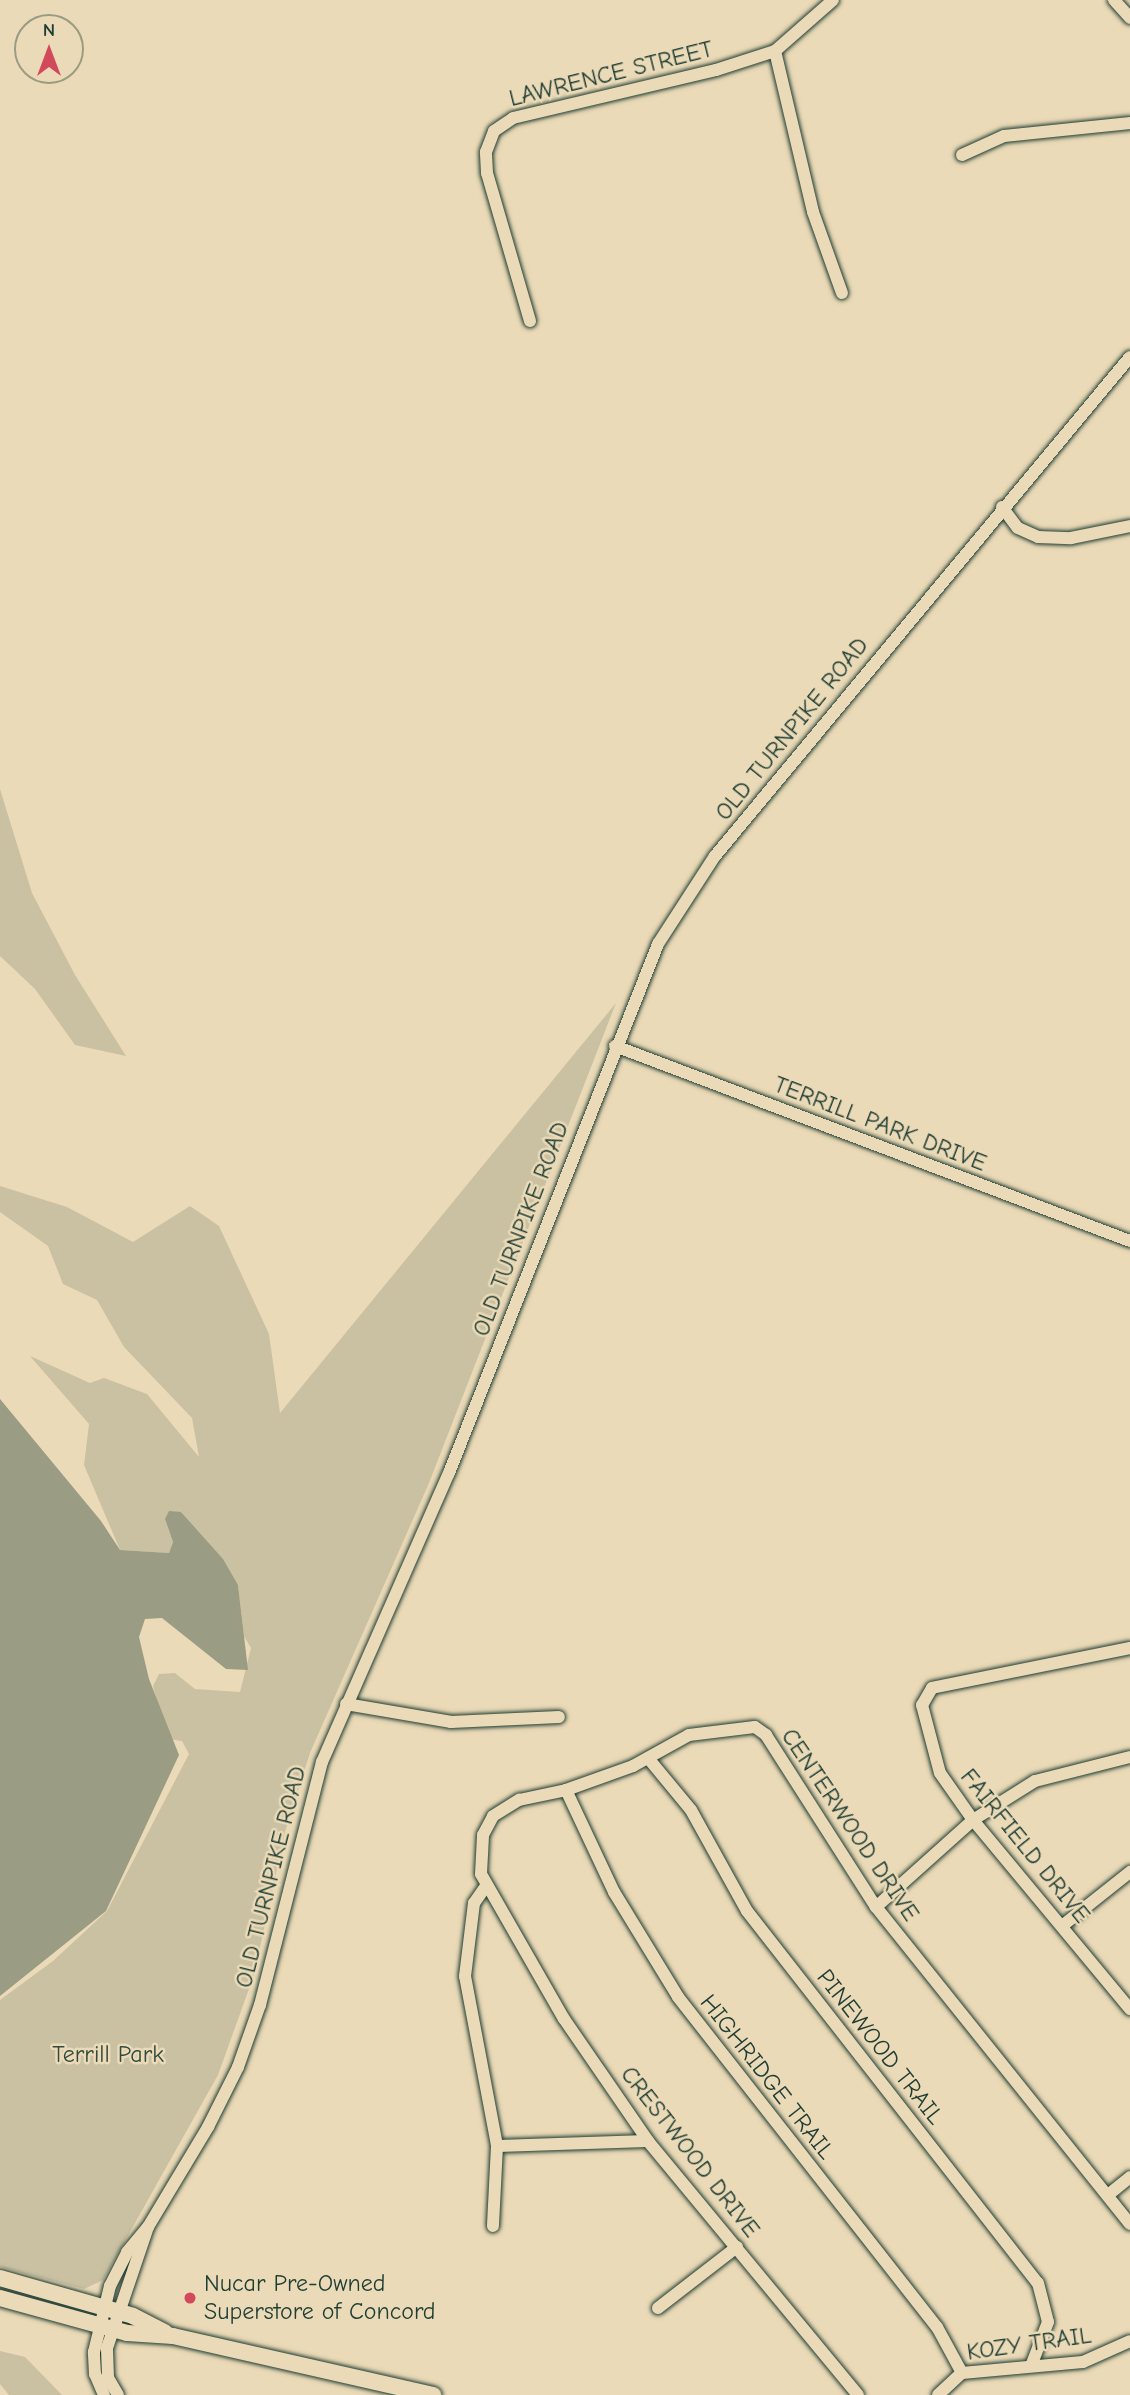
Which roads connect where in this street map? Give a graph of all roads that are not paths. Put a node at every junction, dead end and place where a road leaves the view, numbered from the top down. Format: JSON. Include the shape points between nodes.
{"nodes":[{"id":1,"x":833,"y":0,"type":"edge"},
{"id":2,"x":1114,"y":0,"type":"edge"},
{"id":3,"x":1130,"y":18,"type":"edge"},
{"id":4,"x":775,"y":51,"type":"junction"},
{"id":5,"x":1130,"y":123,"type":"edge"},
{"id":6,"x":962,"y":155,"type":"dead end"},
{"id":7,"x":842,"y":293,"type":"dead end"},
{"id":8,"x":530,"y":321,"type":"dead end"},
{"id":9,"x":1130,"y":357,"type":"edge"},
{"id":10,"x":1002,"y":507,"type":"junction"},
{"id":11,"x":1130,"y":526,"type":"edge"},
{"id":12,"x":615,"y":1046,"type":"junction"},
{"id":13,"x":1130,"y":1241,"type":"edge"},
{"id":14,"x":1130,"y":1648,"type":"edge"},
{"id":15,"x":346,"y":1704,"type":"junction"},
{"id":16,"x":559,"y":1717,"type":"dead end"},
{"id":17,"x":1130,"y":1757,"type":"edge"},
{"id":18,"x":648,"y":1758,"type":"junction"},
{"id":19,"x":566,"y":1790,"type":"junction"},
{"id":20,"x":973,"y":1820,"type":"junction"},
{"id":21,"x":1130,"y":1872,"type":"edge"},
{"id":22,"x":486,"y":1886,"type":"junction"},
{"id":23,"x":876,"y":1907,"type":"junction"},
{"id":24,"x":1062,"y":1926,"type":"junction"},
{"id":25,"x":1129,"y":2005,"type":"edge"},
{"id":26,"x":648,"y":2141,"type":"junction"},
{"id":27,"x":497,"y":2146,"type":"junction"},
{"id":28,"x":1130,"y":2177,"type":"edge"},
{"id":29,"x":1108,"y":2195,"type":"junction"},
{"id":30,"x":1130,"y":2224,"type":"edge"},
{"id":31,"x":493,"y":2226,"type":"dead end"},
{"id":32,"x":737,"y":2247,"type":"junction"},
{"id":33,"x":0,"y":2278,"type":"edge"},
{"id":34,"x":0,"y":2298,"type":"edge"},
{"id":35,"x":658,"y":2308,"type":"dead end"},
{"id":36,"x":111,"y":2309,"type":"junction"},
{"id":37,"x":106,"y":2327,"type":"junction"},
{"id":38,"x":173,"y":2336,"type":"junction"},
{"id":39,"x":1130,"y":2341,"type":"edge"},
{"id":40,"x":1031,"y":2366,"type":"junction"},
{"id":41,"x":962,"y":2373,"type":"junction"},
{"id":42,"x":104,"y":2395,"type":"edge"},
{"id":43,"x":118,"y":2395,"type":"edge"},
{"id":44,"x":433,"y":2395,"type":"edge"},
{"id":45,"x":858,"y":2395,"type":"edge"},
{"id":46,"x":938,"y":2395,"type":"edge"}],
"edges":[{"from":1,"to":4,"type":"street","name":"LAWRENCE STREET"},
{"from":2,"to":3,"type":"street"},
{"from":4,"to":7,"type":"street","via":[[813,212]]},
{"from":4,"to":8,"type":"street","name":"LAWRENCE STREET","via":[[716,71],[513,118],[494,131],[486,152],[487,173]]},
{"from":5,"to":6,"type":"street","via":[[1004,136]]},
{"from":9,"to":10,"type":"street","name":"OLD TURNPIKE ROAD"},
{"from":10,"to":11,"type":"street","via":[[1018,528],[1038,537],[1071,538]]},
{"from":10,"to":12,"type":"street","name":"OLD TURNPIKE ROAD","via":[[715,856],[658,944]]},
{"from":12,"to":13,"type":"street","name":"TERRILL PARK DRIVE"},
{"from":12,"to":15,"type":"street","name":"OLD TURNPIKE ROAD","via":[[449,1474]]},
{"from":14,"to":20,"type":"street","name":"FAIRFIELD DRIVE","via":[[932,1688],[922,1704],[927,1733],[940,1773]]},
{"from":15,"to":16,"type":"street","via":[[451,1722]]},
{"from":15,"to":36,"type":"street","name":"OLD TURNPIKE ROAD","via":[[322,1762],[300,1836],[253,2026],[208,2127],[148,2227]]},
{"from":17,"to":20,"type":"street","via":[[1035,1781]]},
{"from":18,"to":19,"type":"street","name":"CENTERWOOD DRIVE"},
{"from":18,"to":23,"type":"street","name":"CENTERWOOD DRIVE","via":[[689,1735],[755,1727],[766,1735]]},
{"from":18,"to":40,"type":"street","name":"PINEWOOD TRAIL","via":[[691,1810],[747,1911],[1038,2283],[1048,2322]]},
{"from":19,"to":22,"type":"street","name":"CENTERWOOD DRIVE","via":[[520,1800],[493,1816],[478,1861]]},
{"from":19,"to":41,"type":"street","name":"HIGHRIDGE TRAIL","via":[[614,1892],[678,1997],[937,2327]]},
{"from":20,"to":23,"type":"street"},
{"from":20,"to":24,"type":"street","name":"FAIRFIELD DRIVE"},
{"from":21,"to":24,"type":"street"},
{"from":22,"to":26,"type":"street","name":"CRESTWOOD DRIVE","via":[[564,2019]]},
{"from":22,"to":27,"type":"street","via":[[474,1903],[465,1976]]},
{"from":23,"to":29,"type":"street","name":"CENTERWOOD DRIVE"},
{"from":24,"to":25,"type":"street","name":"FAIRFIELD DRIVE"},
{"from":26,"to":27,"type":"street"},
{"from":26,"to":32,"type":"street","name":"CRESTWOOD DRIVE"},
{"from":27,"to":31,"type":"street"},
{"from":28,"to":29,"type":"street"},
{"from":29,"to":30,"type":"street","name":"CENTERWOOD DRIVE"},
{"from":32,"to":35,"type":"street"},
{"from":32,"to":45,"type":"street","name":"CRESTWOOD DRIVE"},
{"from":33,"to":36,"type":"main road"},
{"from":34,"to":37,"type":"main road"},
{"from":36,"to":37,"type":"street","name":"OLD TURNPIKE ROAD"},
{"from":36,"to":38,"type":"main road"},
{"from":37,"to":38,"type":"main road"},
{"from":37,"to":42,"type":"street","via":[[94,2363]]},
{"from":37,"to":43,"type":"street","via":[[106,2371]]},
{"from":38,"to":44,"type":"main road"},
{"from":39,"to":40,"type":"street","name":"KOZY TRAIL","via":[[1083,2362]]},
{"from":40,"to":41,"type":"street","name":"KOZY TRAIL"},
{"from":41,"to":46,"type":"street","name":"KOZY TRAIL"}]}
